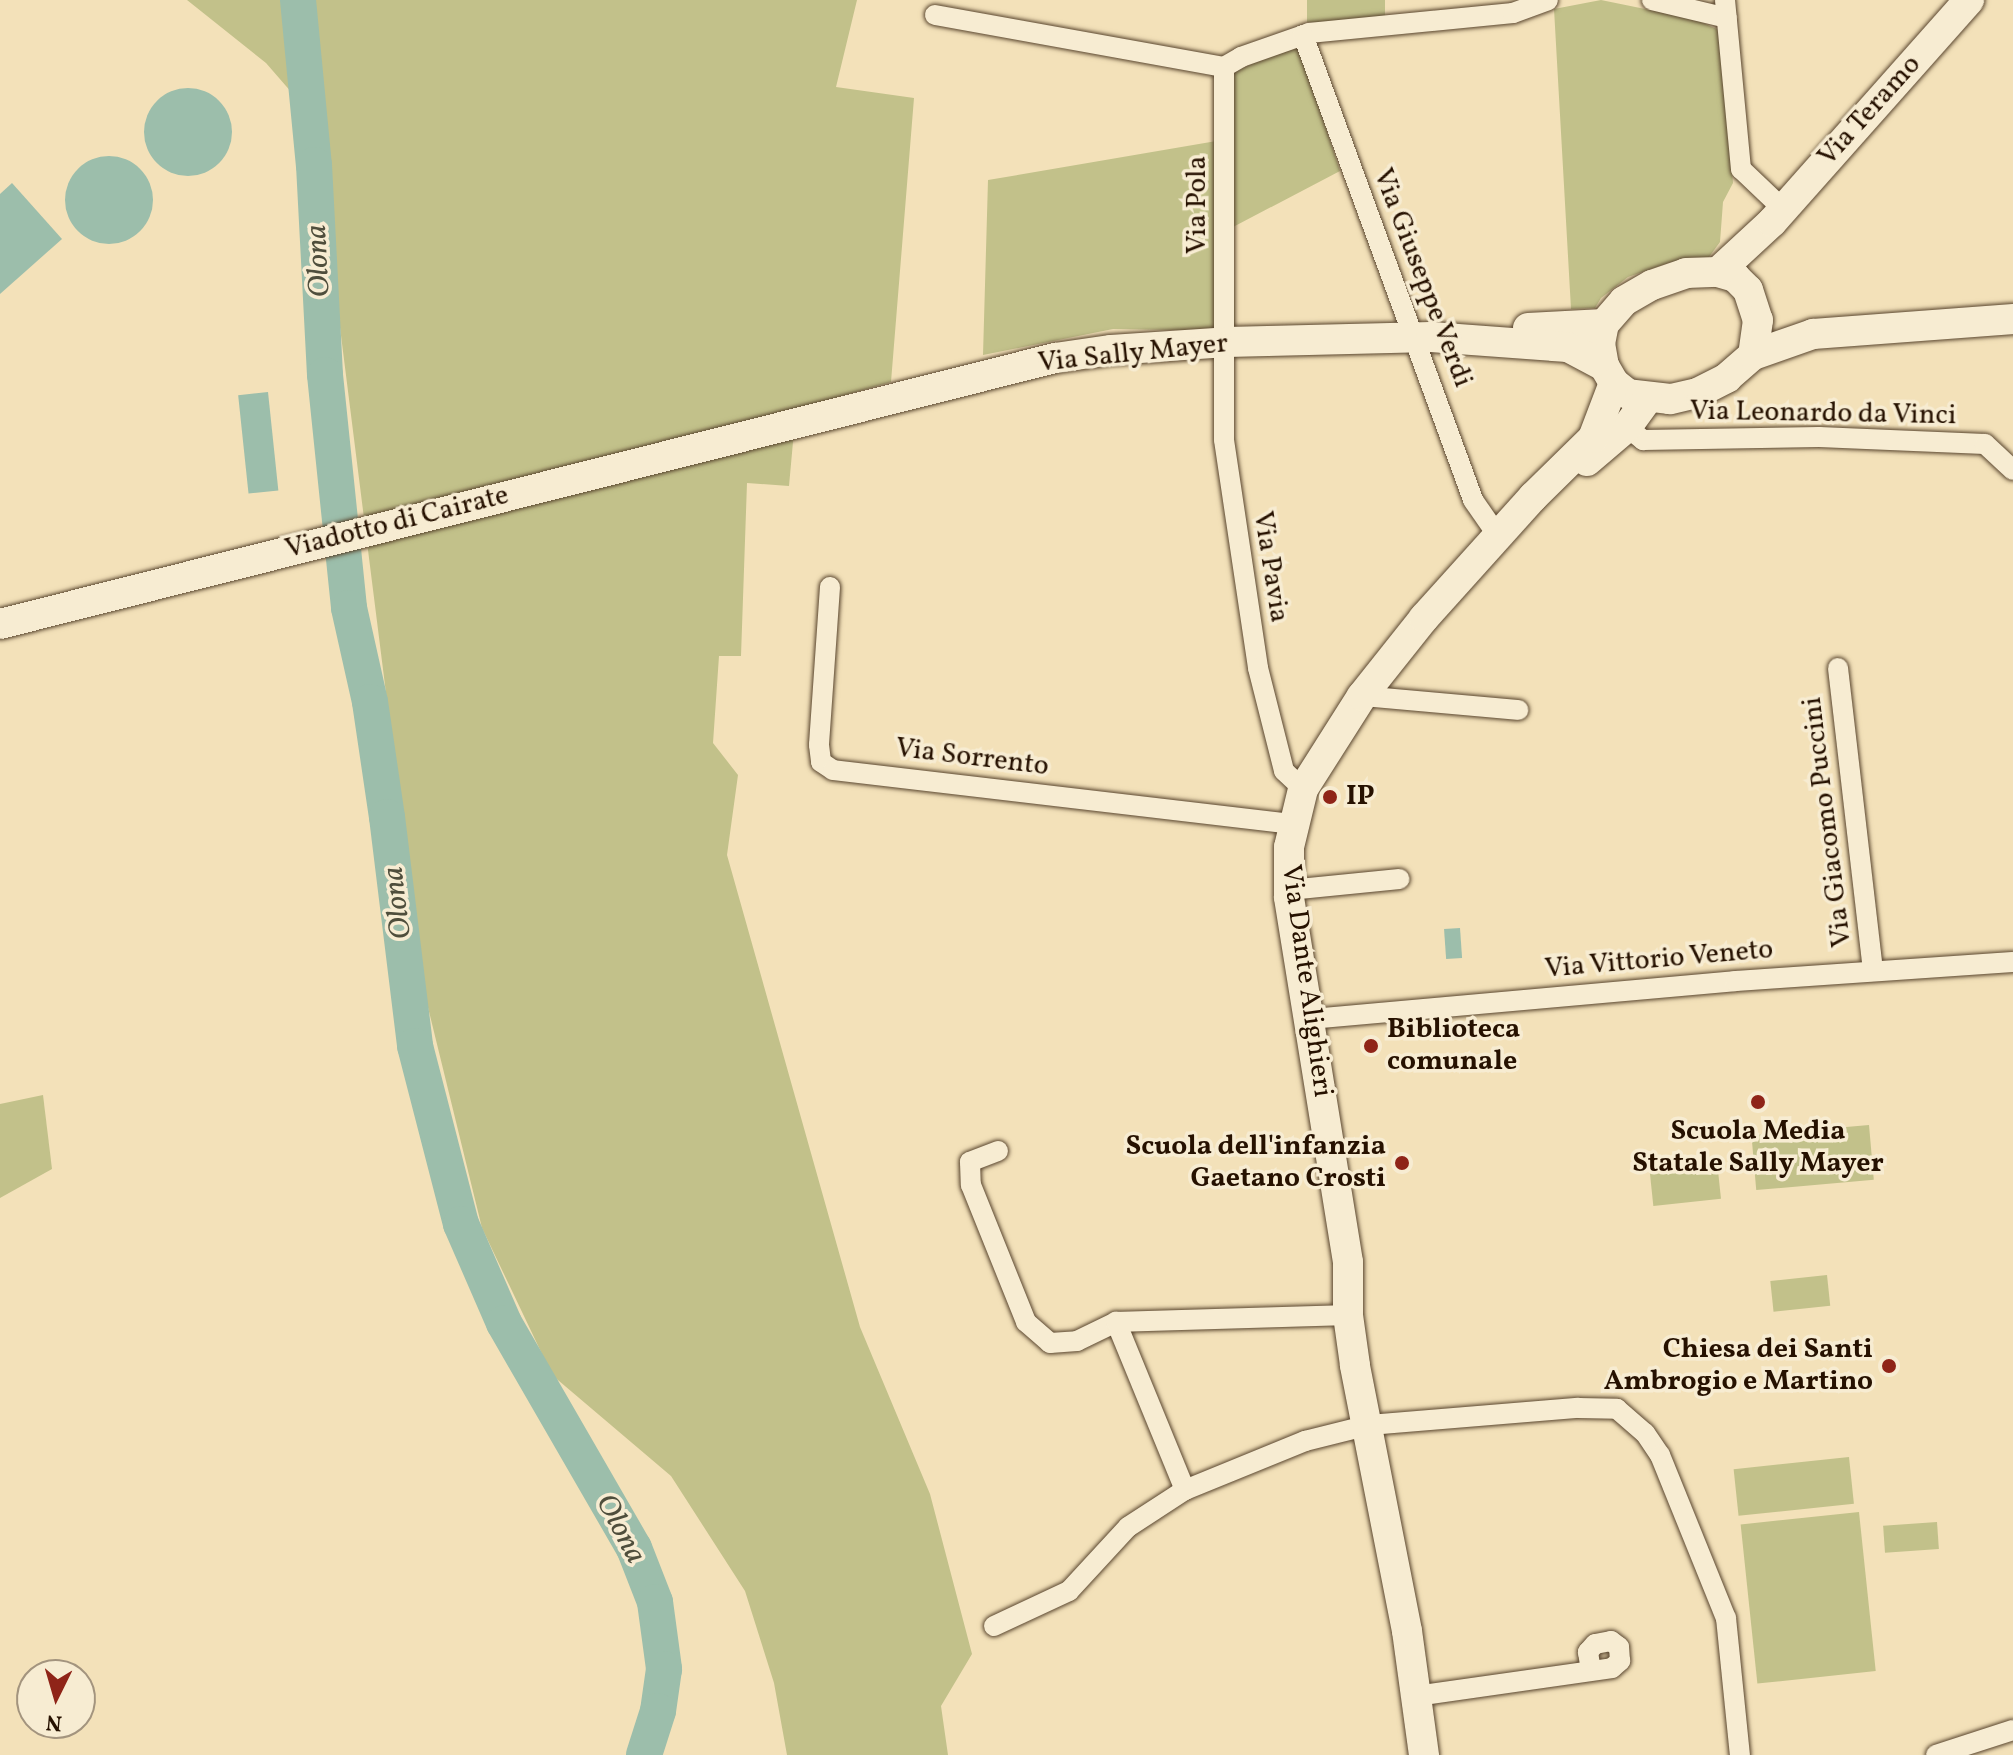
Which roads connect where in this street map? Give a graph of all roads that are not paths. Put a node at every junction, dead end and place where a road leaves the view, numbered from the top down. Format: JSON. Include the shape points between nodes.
{"nodes":[{"id":1,"x":1548,"y":0,"type":"edge"},
{"id":2,"x":1652,"y":0,"type":"edge"},
{"id":3,"x":1969,"y":0,"type":"edge"},
{"id":4,"x":1726,"y":9,"type":"edge"},
{"id":5,"x":935,"y":15,"type":"dead end"},
{"id":6,"x":1303,"y":35,"type":"junction"},
{"id":7,"x":1224,"y":67,"type":"junction"},
{"id":8,"x":1778,"y":216,"type":"junction"},
{"id":9,"x":1718,"y":272,"type":"junction"},
{"id":10,"x":1748,"y":290,"type":"junction"},
{"id":11,"x":2013,"y":319,"type":"edge"},
{"id":12,"x":1758,"y":320,"type":"junction"},
{"id":13,"x":1604,"y":324,"type":"junction"},
{"id":14,"x":1813,"y":334,"type":"junction"},
{"id":15,"x":1424,"y":338,"type":"junction"},
{"id":16,"x":1227,"y":342,"type":"junction"},
{"id":17,"x":1753,"y":355,"type":"junction"},
{"id":18,"x":1609,"y":374,"type":"junction"},
{"id":19,"x":1647,"y":399,"type":"junction"},
{"id":20,"x":794,"y":422,"type":"joint"},
{"id":21,"x":1627,"y":427,"type":"junction"},
{"id":22,"x":2013,"y":470,"type":"edge"},
{"id":23,"x":1550,"y":480,"type":"junction"},
{"id":24,"x":1498,"y":536,"type":"junction"},
{"id":25,"x":830,"y":587,"type":"dead end"},
{"id":26,"x":0,"y":624,"type":"edge"},
{"id":27,"x":1838,"y":668,"type":"dead end"},
{"id":28,"x":1362,"y":696,"type":"junction"},
{"id":29,"x":1518,"y":710,"type":"dead end"},
{"id":30,"x":1303,"y":789,"type":"junction"},
{"id":31,"x":1292,"y":824,"type":"junction"},
{"id":32,"x":1399,"y":879,"type":"dead end"},
{"id":33,"x":1289,"y":890,"type":"junction"},
{"id":34,"x":2013,"y":962,"type":"edge"},
{"id":35,"x":1873,"y":971,"type":"junction"},
{"id":36,"x":1311,"y":1019,"type":"junction"},
{"id":37,"x":998,"y":1151,"type":"dead end"},
{"id":38,"x":1348,"y":1315,"type":"junction"},
{"id":39,"x":1116,"y":1322,"type":"junction"},
{"id":40,"x":1369,"y":1425,"type":"junction"},
{"id":41,"x":1185,"y":1490,"type":"junction"},
{"id":42,"x":994,"y":1626,"type":"dead end"},
{"id":43,"x":1591,"y":1670,"type":"dead end"},
{"id":44,"x":1416,"y":1696,"type":"junction"},
{"id":45,"x":2013,"y":1730,"type":"edge"},
{"id":46,"x":1424,"y":1755,"type":"edge"},
{"id":47,"x":1740,"y":1755,"type":"edge"},
{"id":48,"x":1936,"y":1755,"type":"edge"}],
"edges":[{"from":1,"to":6,"type":"street","via":[[1513,13]]},
{"from":2,"to":4,"type":"street"},
{"from":3,"to":8,"type":"main road","name":"Via Teramo"},
{"from":4,"to":8,"type":"street","via":[[1741,169]]},
{"from":5,"to":7,"type":"street"},
{"from":6,"to":7,"type":"street"},
{"from":6,"to":15,"type":"street","name":"Via Giuseppe Verdi"},
{"from":7,"to":16,"type":"street","name":"Via Pola"},
{"from":8,"to":9,"type":"main road","name":"Via Teramo"},
{"from":8,"to":10,"type":"main road","name":"Via Teramo","via":[[1755,255]]},
{"from":9,"to":10,"type":"main road","via":[[1735,277]]},
{"from":9,"to":13,"type":"main road","via":[[1686,273],[1652,285],[1624,301]]},
{"from":10,"to":12,"type":"main road"},
{"from":11,"to":14,"type":"main road"},
{"from":12,"to":14,"type":"main road"},
{"from":12,"to":17,"type":"main road"},
{"from":13,"to":15,"type":"main road","name":"Via Sally Mayer","via":[[1472,328]]},
{"from":13,"to":18,"type":"main road","via":[[1600,344]]},
{"from":14,"to":17,"type":"main road"},
{"from":15,"to":16,"type":"main road","name":"Via Sally Mayer"},
{"from":15,"to":18,"type":"main road","name":"Via Sally Mayer","via":[[1568,347]]},
{"from":15,"to":24,"type":"street","name":"Via Giuseppe Verdi","via":[[1473,500]]},
{"from":16,"to":20,"type":"main road","name":"Via Sally Mayer","via":[[1055,358]]},
{"from":16,"to":30,"type":"street","name":"Via Pavia","via":[[1224,440],[1258,668],[1284,771]]},
{"from":17,"to":19,"type":"main road","via":[[1727,378],[1697,393]]},
{"from":18,"to":19,"type":"main road","via":[[1628,394]]},
{"from":18,"to":23,"type":"main road","name":"Via Dante Alighieri","via":[[1593,438]]},
{"from":19,"to":21,"type":"main road","name":"Via Dante Alighieri"},
{"from":20,"to":26,"type":"main road","name":"Viadotto di Cairate"},
{"from":21,"to":22,"type":"street","name":"Via Leonardo da Vinci","via":[[1643,440],[1819,437],[1985,444]]},
{"from":21,"to":23,"type":"main road","name":"Via Dante Alighieri","via":[[1586,462]]},
{"from":23,"to":24,"type":"main road","name":"Via Dante Alighieri"},
{"from":24,"to":28,"type":"main road","name":"Via Dante Alighieri"},
{"from":25,"to":31,"type":"street","name":"Via Sorrento","via":[[819,745],[821,762],[833,770]]},
{"from":27,"to":35,"type":"street","name":"Via Giacomo Puccini"},
{"from":28,"to":29,"type":"street"},
{"from":28,"to":30,"type":"main road","name":"Via Dante Alighieri"},
{"from":30,"to":31,"type":"main road","name":"Via Dante Alighieri"},
{"from":31,"to":33,"type":"main road","name":"Via Dante Alighieri"},
{"from":32,"to":33,"type":"street"},
{"from":33,"to":36,"type":"main road","name":"Via Dante Alighieri"},
{"from":34,"to":35,"type":"street","name":"Via Vittorio Veneto"},
{"from":35,"to":36,"type":"street","name":"Via Vittorio Veneto"},
{"from":36,"to":38,"type":"main road","name":"Via Dante Alighieri","via":[[1348,1262]]},
{"from":37,"to":39,"type":"street","via":[[970,1162],[971,1185],[1026,1322],[1050,1343],[1077,1341]]},
{"from":38,"to":39,"type":"street"},
{"from":38,"to":40,"type":"main road","name":"Via Dante Alighieri"},
{"from":39,"to":41,"type":"street"},
{"from":40,"to":41,"type":"street","via":[[1305,1441]]},
{"from":40,"to":44,"type":"main road","name":"Via Dante Alighieri"},
{"from":40,"to":47,"type":"street","via":[[1617,1409],[1645,1433],[1660,1455],[1726,1618]]},
{"from":41,"to":42,"type":"street","via":[[1128,1527],[1069,1591]]},
{"from":43,"to":44,"type":"street"},
{"from":44,"to":46,"type":"main road","name":"Via Dante Alighieri"},
{"from":45,"to":48,"type":"street"}]}
